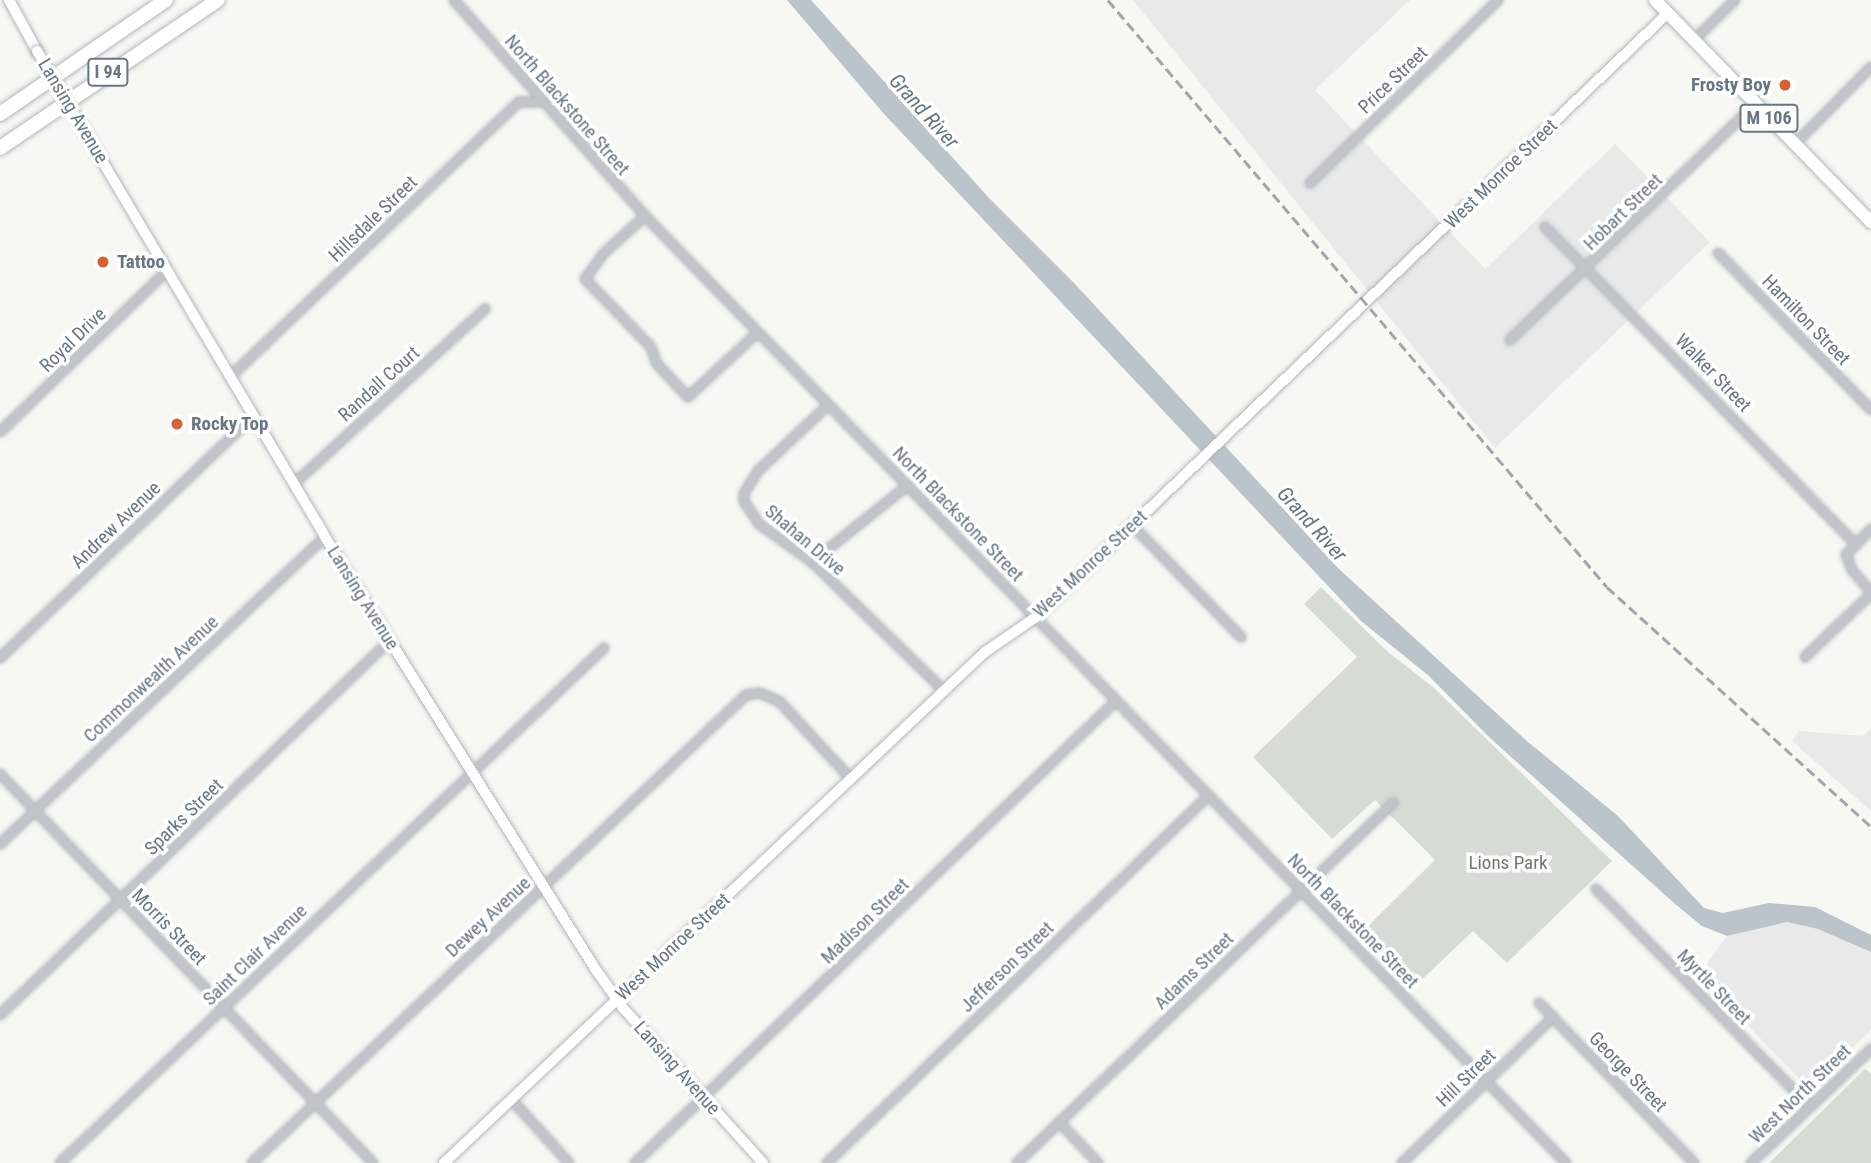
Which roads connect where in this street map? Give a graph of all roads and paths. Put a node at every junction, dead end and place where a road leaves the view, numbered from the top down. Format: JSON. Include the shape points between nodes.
{"nodes":[{"id":1,"x":9,"y":0,"type":"edge"},
{"id":2,"x":166,"y":0,"type":"edge"},
{"id":3,"x":218,"y":0,"type":"edge"},
{"id":4,"x":454,"y":0,"type":"edge"},
{"id":5,"x":1498,"y":0,"type":"edge"},
{"id":6,"x":1655,"y":0,"type":"edge"},
{"id":7,"x":1735,"y":0,"type":"edge"},
{"id":8,"x":1668,"y":13,"type":"junction"},
{"id":9,"x":1694,"y":40,"type":"junction"},
{"id":10,"x":1871,"y":67,"type":"edge"},
{"id":11,"x":543,"y":103,"type":"junction"},
{"id":12,"x":1755,"y":104,"type":"junction"},
{"id":13,"x":0,"y":114,"type":"edge"},
{"id":14,"x":1795,"y":144,"type":"junction"},
{"id":15,"x":0,"y":149,"type":"edge"},
{"id":16,"x":1310,"y":183,"type":"dead end"},
{"id":17,"x":645,"y":216,"type":"junction"},
{"id":18,"x":1871,"y":222,"type":"edge"},
{"id":19,"x":1545,"y":227,"type":"dead end"},
{"id":20,"x":1718,"y":253,"type":"dead end"},
{"id":21,"x":1589,"y":267,"type":"junction"},
{"id":22,"x":168,"y":270,"type":"junction"},
{"id":23,"x":485,"y":309,"type":"dead end"},
{"id":24,"x":757,"y":333,"type":"junction"},
{"id":25,"x":1510,"y":340,"type":"dead end"},
{"id":26,"x":231,"y":376,"type":"junction"},
{"id":27,"x":828,"y":405,"type":"junction"},
{"id":28,"x":1871,"y":410,"type":"edge"},
{"id":29,"x":254,"y":415,"type":"junction"},
{"id":30,"x":0,"y":432,"type":"edge"},
{"id":31,"x":295,"y":483,"type":"junction"},
{"id":32,"x":908,"y":485,"type":"junction"},
{"id":33,"x":1133,"y":526,"type":"junction"},
{"id":34,"x":1871,"y":529,"type":"edge"},
{"id":35,"x":325,"y":537,"type":"junction"},
{"id":36,"x":1855,"y":544,"type":"junction"},
{"id":37,"x":812,"y":562,"type":"junction"},
{"id":38,"x":1871,"y":593,"type":"edge"},
{"id":39,"x":1037,"y":617,"type":"junction"},
{"id":40,"x":1241,"y":637,"type":"dead end"},
{"id":41,"x":389,"y":641,"type":"junction"},
{"id":42,"x":604,"y":648,"type":"dead end"},
{"id":43,"x":1805,"y":657,"type":"dead end"},
{"id":44,"x":0,"y":658,"type":"edge"},
{"id":45,"x":944,"y":691,"type":"junction"},
{"id":46,"x":1116,"y":701,"type":"junction"},
{"id":47,"x":472,"y":770,"type":"junction"},
{"id":48,"x":0,"y":774,"type":"edge"},
{"id":49,"x":850,"y":778,"type":"junction"},
{"id":50,"x":1209,"y":795,"type":"junction"},
{"id":51,"x":1393,"y":803,"type":"dead end"},
{"id":52,"x":35,"y":810,"type":"junction"},
{"id":53,"x":0,"y":844,"type":"edge"},
{"id":54,"x":543,"y":886,"type":"junction"},
{"id":55,"x":1596,"y":890,"type":"dead end"},
{"id":56,"x":1301,"y":891,"type":"junction"},
{"id":57,"x":120,"y":899,"type":"junction"},
{"id":58,"x":618,"y":999,"type":"junction"},
{"id":59,"x":1539,"y":1003,"type":"dead end"},
{"id":60,"x":224,"y":1007,"type":"junction"},
{"id":61,"x":0,"y":1015,"type":"edge"},
{"id":62,"x":1553,"y":1017,"type":"junction"},
{"id":63,"x":1871,"y":1049,"type":"edge"},
{"id":64,"x":1486,"y":1081,"type":"junction"},
{"id":65,"x":704,"y":1098,"type":"junction"},
{"id":66,"x":511,"y":1099,"type":"junction"},
{"id":67,"x":314,"y":1104,"type":"junction"},
{"id":68,"x":1810,"y":1107,"type":"junction"},
{"id":69,"x":1059,"y":1122,"type":"junction"},
{"id":70,"x":60,"y":1163,"type":"edge"},
{"id":71,"x":252,"y":1163,"type":"edge"},
{"id":72,"x":373,"y":1163,"type":"edge"},
{"id":73,"x":444,"y":1163,"type":"edge"},
{"id":74,"x":569,"y":1163,"type":"edge"},
{"id":75,"x":635,"y":1163,"type":"edge"},
{"id":76,"x":763,"y":1163,"type":"edge"},
{"id":77,"x":827,"y":1163,"type":"edge"},
{"id":78,"x":1017,"y":1163,"type":"edge"},
{"id":79,"x":1098,"y":1163,"type":"edge"},
{"id":80,"x":1402,"y":1163,"type":"edge"},
{"id":81,"x":1566,"y":1163,"type":"edge"},
{"id":82,"x":1694,"y":1163,"type":"edge"},
{"id":83,"x":1751,"y":1163,"type":"edge"}],
"edges":[{"from":1,"to":22,"type":"street","name":"Lansing Avenue","bridge":true},
{"from":2,"to":13,"type":"highway","number":"I 94"},
{"from":3,"to":15,"type":"highway","number":"I 94"},
{"from":4,"to":11,"type":"street","name":"North Blackstone Street"},
{"from":5,"to":16,"type":"street","name":"Price Street"},
{"from":6,"to":8,"type":"main road","number":"M 106"},
{"from":7,"to":9,"type":"street"},
{"from":8,"to":9,"type":"main road","number":"M 106"},
{"from":8,"to":33,"type":"street","name":"West Monroe Street"},
{"from":9,"to":12,"type":"main road","number":"M 106"},
{"from":10,"to":14,"type":"street"},
{"from":11,"to":17,"type":"street","name":"North Blackstone Street"},
{"from":11,"to":26,"type":"street","name":"Hillsdale Street","via":[[519,102]]},
{"from":12,"to":14,"type":"main road","number":"M 106"},
{"from":12,"to":21,"type":"street","name":"Hobart Street"},
{"from":14,"to":18,"type":"main road","number":"M 106"},
{"from":17,"to":24,"type":"street","name":"North Blackstone Street"},
{"from":17,"to":24,"type":"street","via":[[604,253],[585,279],[651,347],[657,364],[688,397]]},
{"from":19,"to":21,"type":"street","name":"Walker Street"},
{"from":20,"to":28,"type":"street","name":"Hamilton Street"},
{"from":21,"to":25,"type":"street","name":"Hobart Street"},
{"from":21,"to":36,"type":"street","name":"Walker Street"},
{"from":22,"to":26,"type":"street","name":"Lansing Avenue"},
{"from":22,"to":30,"type":"street","name":"Royal Drive"},
{"from":23,"to":31,"type":"street","name":"Randall Court"},
{"from":24,"to":27,"type":"street","name":"North Blackstone Street"},
{"from":26,"to":29,"type":"street","name":"Lansing Avenue"},
{"from":27,"to":32,"type":"street","name":"North Blackstone Street"},
{"from":27,"to":37,"type":"street","name":"Shahan Drive","via":[[758,471],[744,493],[759,524]]},
{"from":29,"to":31,"type":"street","name":"Lansing Avenue"},
{"from":29,"to":44,"type":"street","name":"Andrew Avenue"},
{"from":31,"to":35,"type":"street","name":"Lansing Avenue"},
{"from":32,"to":37,"type":"street"},
{"from":32,"to":39,"type":"street","name":"North Blackstone Street"},
{"from":33,"to":39,"type":"street","name":"West Monroe Street"},
{"from":33,"to":40,"type":"street"},
{"from":34,"to":36,"type":"street"},
{"from":35,"to":41,"type":"street","name":"Lansing Avenue"},
{"from":35,"to":52,"type":"street","name":"Commonwealth Avenue"},
{"from":36,"to":38,"type":"street","via":[[1846,555]]},
{"from":37,"to":45,"type":"street","name":"Shahan Drive"},
{"from":38,"to":43,"type":"street"},
{"from":39,"to":45,"type":"street","name":"West Monroe Street","via":[[985,652]]},
{"from":39,"to":46,"type":"street","name":"North Blackstone Street"},
{"from":41,"to":47,"type":"street","name":"Lansing Avenue"},
{"from":41,"to":57,"type":"street","name":"Sparks Street"},
{"from":42,"to":47,"type":"street","name":"Saint Clair Avenue"},
{"from":45,"to":49,"type":"street","name":"West Monroe Street"},
{"from":46,"to":50,"type":"street","name":"North Blackstone Street"},
{"from":46,"to":65,"type":"street","name":"Madison Street"},
{"from":47,"to":54,"type":"street","name":"Lansing Avenue"},
{"from":47,"to":60,"type":"street","name":"Saint Clair Avenue"},
{"from":48,"to":52,"type":"street","name":"Morris Street"},
{"from":49,"to":54,"type":"street","name":"Dewey Avenue","via":[[780,702],[760,693],[747,695]]},
{"from":49,"to":58,"type":"street","name":"West Monroe Street"},
{"from":50,"to":56,"type":"street","name":"North Blackstone Street"},
{"from":50,"to":77,"type":"street","name":"Jefferson Street"},
{"from":51,"to":56,"type":"street","name":"Adams Street"},
{"from":52,"to":53,"type":"street","name":"Commonwealth Avenue"},
{"from":52,"to":57,"type":"street","name":"Morris Street"},
{"from":54,"to":58,"type":"street","name":"Lansing Avenue"},
{"from":54,"to":67,"type":"street","name":"Dewey Avenue"},
{"from":55,"to":68,"type":"street","name":"Myrtle Street"},
{"from":56,"to":64,"type":"street","name":"North Blackstone Street"},
{"from":56,"to":69,"type":"street","name":"Adams Street"},
{"from":57,"to":60,"type":"street","name":"Morris Street"},
{"from":57,"to":61,"type":"street","name":"Sparks Street"},
{"from":58,"to":65,"type":"street","name":"Lansing Avenue"},
{"from":58,"to":66,"type":"street","name":"West Monroe Street"},
{"from":59,"to":62,"type":"street","name":"George Street"},
{"from":60,"to":67,"type":"street","name":"Morris Street"},
{"from":60,"to":70,"type":"street","name":"Saint Clair Avenue"},
{"from":62,"to":64,"type":"street","name":"Hill Street"},
{"from":62,"to":82,"type":"street","name":"George Street"},
{"from":63,"to":68,"type":"street","name":"West North Street"},
{"from":64,"to":80,"type":"street","name":"Hill Street"},
{"from":64,"to":81,"type":"street","name":"North Blackstone Street"},
{"from":65,"to":75,"type":"street","name":"Madison Street"},
{"from":65,"to":76,"type":"street","name":"Lansing Avenue"},
{"from":66,"to":73,"type":"street","name":"West Monroe Street"},
{"from":66,"to":74,"type":"street"},
{"from":67,"to":71,"type":"street","name":"Dewey Avenue"},
{"from":67,"to":72,"type":"street","name":"Morris Street"},
{"from":68,"to":83,"type":"street","name":"West North Street"},
{"from":69,"to":78,"type":"street","name":"Adams Street"},
{"from":69,"to":79,"type":"street"}]}
